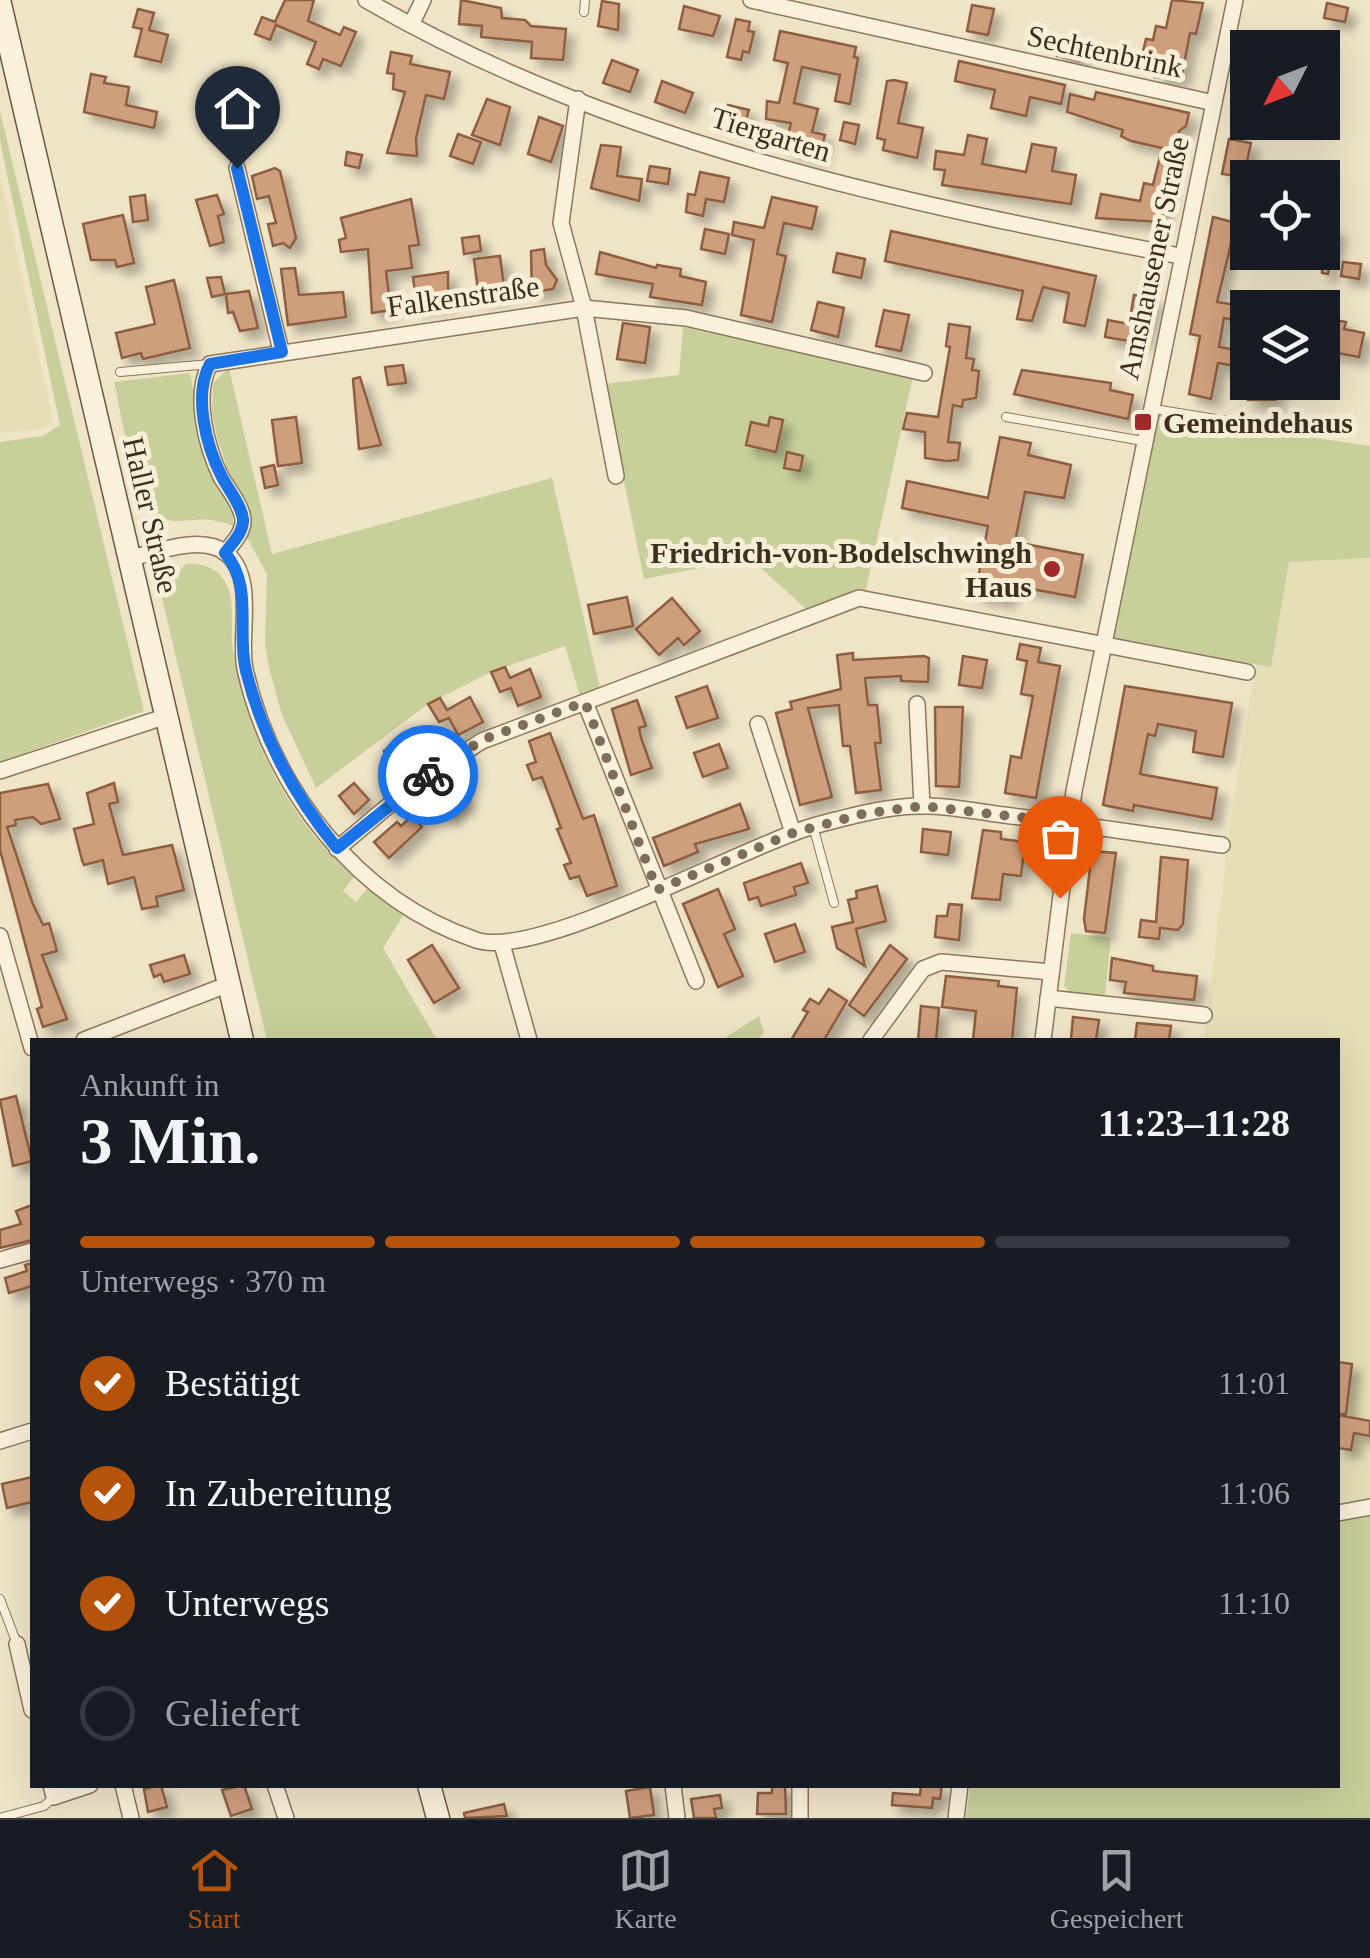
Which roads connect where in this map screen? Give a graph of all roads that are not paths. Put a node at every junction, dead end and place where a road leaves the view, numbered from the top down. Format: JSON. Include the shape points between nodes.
{"nodes":[{"id":1,"x":366,"y":0,"type":"edge"},
{"id":2,"x":423,"y":0,"type":"edge"},
{"id":3,"x":585,"y":0,"type":"edge"},
{"id":4,"x":751,"y":0,"type":"edge"},
{"id":5,"x":1234,"y":0,"type":"edge"},
{"id":6,"x":0,"y":4,"type":"edge"},
{"id":7,"x":584,"y":12,"type":"dead end"},
{"id":8,"x":412,"y":25,"type":"junction"},
{"id":9,"x":9,"y":81,"type":"edge"},
{"id":10,"x":578,"y":98,"type":"junction"},
{"id":11,"x":1214,"y":103,"type":"junction"},
{"id":12,"x":237,"y":168,"type":"dead end"},
{"id":13,"x":1180,"y":256,"type":"junction"},
{"id":14,"x":584,"y":308,"type":"junction"},
{"id":15,"x":282,"y":352,"type":"junction"},
{"id":16,"x":210,"y":364,"type":"junction"},
{"id":17,"x":120,"y":372,"type":"dead end"},
{"id":18,"x":924,"y":373,"type":"dead end"},
{"id":19,"x":1149,"y":408,"type":"junction"},
{"id":20,"x":1006,"y":417,"type":"dead end"},
{"id":21,"x":1296,"y":432,"type":"dead end"},
{"id":22,"x":1143,"y":441,"type":"junction"},
{"id":23,"x":616,"y":476,"type":"dead end"},
{"id":24,"x":225,"y":553,"type":"junction"},
{"id":25,"x":130,"y":558,"type":"junction"},
{"id":26,"x":1101,"y":646,"type":"junction"},
{"id":27,"x":1248,"y":672,"type":"dead end"},
{"id":28,"x":585,"y":702,"type":"junction"},
{"id":29,"x":918,"y":704,"type":"dead end"},
{"id":30,"x":167,"y":716,"type":"junction"},
{"id":31,"x":758,"y":724,"type":"dead end"},
{"id":32,"x":0,"y":771,"type":"edge"},
{"id":33,"x":922,"y":806,"type":"junction"},
{"id":34,"x":1070,"y":823,"type":"junction"},
{"id":35,"x":813,"y":826,"type":"junction"},
{"id":36,"x":793,"y":833,"type":"junction"},
{"id":37,"x":1222,"y":846,"type":"dead end"},
{"id":38,"x":337,"y":848,"type":"junction"},
{"id":39,"x":657,"y":890,"type":"junction"},
{"id":40,"x":834,"y":903,"type":"dead end"},
{"id":41,"x":0,"y":936,"type":"edge"},
{"id":42,"x":502,"y":944,"type":"junction"},
{"id":43,"x":1051,"y":972,"type":"junction"},
{"id":44,"x":696,"y":981,"type":"dead end"},
{"id":45,"x":229,"y":984,"type":"junction"},
{"id":46,"x":1048,"y":998,"type":"junction"},
{"id":47,"x":1204,"y":1014,"type":"dead end"},
{"id":48,"x":89,"y":1038,"type":"edge"},
{"id":49,"x":242,"y":1038,"type":"edge"},
{"id":50,"x":528,"y":1038,"type":"edge"},
{"id":51,"x":873,"y":1038,"type":"edge"},
{"id":52,"x":1043,"y":1038,"type":"edge"},
{"id":53,"x":30,"y":1041,"type":"edge"},
{"id":54,"x":30,"y":1252,"type":"edge"},
{"id":55,"x":0,"y":1260,"type":"edge"},
{"id":56,"x":30,"y":1431,"type":"edge"},
{"id":57,"x":0,"y":1441,"type":"edge"},
{"id":58,"x":1370,"y":1508,"type":"edge"},
{"id":59,"x":1340,"y":1513,"type":"edge"},
{"id":60,"x":0,"y":1599,"type":"edge"},
{"id":61,"x":16,"y":1644,"type":"joint"},
{"id":62,"x":30,"y":1702,"type":"edge"},
{"id":63,"x":124,"y":1788,"type":"edge"},
{"id":64,"x":276,"y":1788,"type":"edge"},
{"id":65,"x":429,"y":1788,"type":"edge"},
{"id":66,"x":673,"y":1788,"type":"edge"},
{"id":67,"x":800,"y":1788,"type":"edge"},
{"id":68,"x":960,"y":1788,"type":"edge"},
{"id":69,"x":52,"y":1791,"type":"edge"},
{"id":70,"x":0,"y":1818,"type":"edge"},
{"id":71,"x":131,"y":1818,"type":"edge"},
{"id":72,"x":286,"y":1818,"type":"edge"},
{"id":73,"x":438,"y":1818,"type":"edge"},
{"id":74,"x":678,"y":1818,"type":"edge"},
{"id":75,"x":800,"y":1818,"type":"edge"},
{"id":76,"x":956,"y":1818,"type":"edge"}],
"edges":[{"from":1,"to":8,"type":"street","name":"Tiergarten"},
{"from":2,"to":8,"type":"street"},
{"from":3,"to":7,"type":"lane"},
{"from":4,"to":11,"type":"street","name":"Sechtenbrink"},
{"from":5,"to":11,"type":"street","name":"Amshausener Straße"},
{"from":6,"to":9,"type":"main road","name":"Haller Straße"},
{"from":8,"to":10,"type":"street","name":"Tiergarten","via":[[455,50]]},
{"from":9,"to":25,"type":"main road","name":"Haller Straße"},
{"from":10,"to":13,"type":"street","name":"Tiergarten","via":[[816,178]]},
{"from":10,"to":14,"type":"street","via":[[561,223]]},
{"from":11,"to":13,"type":"street","name":"Amshausener Straße"},
{"from":12,"to":15,"type":"street"},
{"from":13,"to":19,"type":"street","name":"Amshausener Straße"},
{"from":14,"to":15,"type":"street","name":"Falkenstraße"},
{"from":14,"to":18,"type":"street","name":"Falkenstraße","via":[[686,318]]},
{"from":14,"to":23,"type":"street"},
{"from":15,"to":16,"type":"street","name":"Falkenstraße"},
{"from":16,"to":17,"type":"lane"},
{"from":16,"to":24,"type":"street","via":[[202,407],[219,472],[243,519]]},
{"from":19,"to":21,"type":"lane"},
{"from":19,"to":22,"type":"street","name":"Amshausener Straße"},
{"from":20,"to":22,"type":"lane"},
{"from":22,"to":26,"type":"street","name":"Amshausener Straße"},
{"from":24,"to":25,"type":"street","via":[[182,547]]},
{"from":24,"to":38,"type":"street","via":[[241,578],[245,668],[265,731],[296,797]]},
{"from":25,"to":30,"type":"main road","name":"Haller Straße"},
{"from":26,"to":27,"type":"street"},
{"from":26,"to":28,"type":"street","via":[[859,598]]},
{"from":26,"to":34,"type":"street","name":"Amshausener Straße"},
{"from":28,"to":38,"type":"street","via":[[482,740]]},
{"from":28,"to":39,"type":"street"},
{"from":29,"to":33,"type":"street"},
{"from":30,"to":32,"type":"street"},
{"from":30,"to":45,"type":"main road","name":"Haller Straße"},
{"from":31,"to":36,"type":"street"},
{"from":33,"to":34,"type":"street"},
{"from":33,"to":35,"type":"street"},
{"from":34,"to":37,"type":"street"},
{"from":34,"to":43,"type":"street","name":"Amshausener Straße"},
{"from":35,"to":36,"type":"street"},
{"from":35,"to":40,"type":"lane"},
{"from":36,"to":39,"type":"street"},
{"from":38,"to":42,"type":"street","via":[[425,916],[478,941]]},
{"from":39,"to":42,"type":"street"},
{"from":39,"to":44,"type":"street"},
{"from":41,"to":53,"type":"street"},
{"from":42,"to":50,"type":"street"},
{"from":43,"to":46,"type":"street","name":"Amshausener Straße"},
{"from":43,"to":51,"type":"street","via":[[940,962],[923,969]]},
{"from":45,"to":48,"type":"street"},
{"from":45,"to":49,"type":"main road","name":"Haller Straße"},
{"from":46,"to":47,"type":"street"},
{"from":46,"to":52,"type":"street","name":"Amshausener Straße"},
{"from":54,"to":55,"type":"street"},
{"from":56,"to":57,"type":"street"},
{"from":58,"to":59,"type":"street"},
{"from":60,"to":61,"type":"lane"},
{"from":61,"to":62,"type":"street"},
{"from":63,"to":71,"type":"street"},
{"from":64,"to":72,"type":"street"},
{"from":65,"to":73,"type":"main road"},
{"from":66,"to":74,"type":"street"},
{"from":67,"to":75,"type":"street"},
{"from":68,"to":76,"type":"street"},
{"from":69,"to":70,"type":"lane","via":[[44,1806]]}]}
